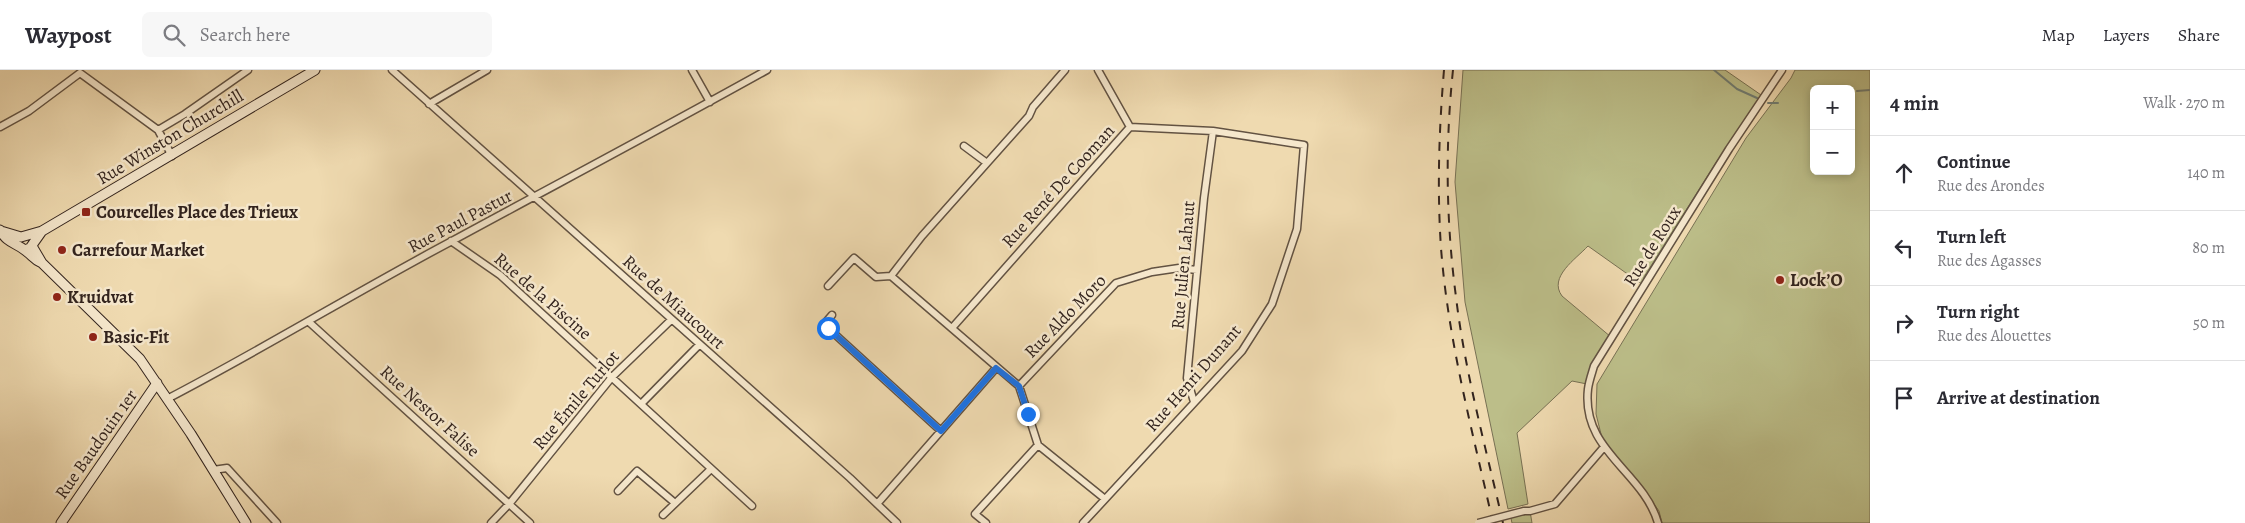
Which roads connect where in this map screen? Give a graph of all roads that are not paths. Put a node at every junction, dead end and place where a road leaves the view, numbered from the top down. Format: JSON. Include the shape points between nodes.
{"nodes":[{"id":1,"x":248,"y":70,"type":"edge"},
{"id":2,"x":315,"y":70,"type":"edge"},
{"id":3,"x":392,"y":70,"type":"edge"},
{"id":4,"x":487,"y":70,"type":"edge"},
{"id":5,"x":692,"y":70,"type":"edge"},
{"id":6,"x":767,"y":70,"type":"edge"},
{"id":7,"x":1065,"y":70,"type":"edge"},
{"id":8,"x":1098,"y":70,"type":"edge"},
{"id":9,"x":1782,"y":70,"type":"edge"},
{"id":10,"x":81,"y":71,"type":"edge"},
{"id":11,"x":710,"y":102,"type":"junction"},
{"id":12,"x":429,"y":104,"type":"junction"},
{"id":13,"x":0,"y":127,"type":"edge"},
{"id":14,"x":1130,"y":127,"type":"junction"},
{"id":15,"x":158,"y":130,"type":"junction"},
{"id":16,"x":1213,"y":131,"type":"junction"},
{"id":17,"x":1304,"y":145,"type":"joint"},
{"id":18,"x":964,"y":146,"type":"dead end"},
{"id":19,"x":172,"y":156,"type":"junction"},
{"id":20,"x":987,"y":164,"type":"junction"},
{"id":21,"x":535,"y":198,"type":"junction"},
{"id":22,"x":0,"y":230,"type":"edge"},
{"id":23,"x":451,"y":242,"type":"junction"},
{"id":24,"x":27,"y":244,"type":"junction"},
{"id":25,"x":1197,"y":270,"type":"junction"},
{"id":26,"x":891,"y":276,"type":"junction"},
{"id":27,"x":828,"y":286,"type":"dead end"},
{"id":28,"x":832,"y":315,"type":"dead end"},
{"id":29,"x":671,"y":320,"type":"junction"},
{"id":30,"x":308,"y":322,"type":"junction"},
{"id":31,"x":952,"y":328,"type":"junction"},
{"id":32,"x":699,"y":345,"type":"junction"},
{"id":33,"x":996,"y":368,"type":"junction"},
{"id":34,"x":612,"y":376,"type":"junction"},
{"id":35,"x":157,"y":383,"type":"junction"},
{"id":36,"x":1019,"y":386,"type":"junction"},
{"id":37,"x":167,"y":399,"type":"junction"},
{"id":38,"x":1194,"y":402,"type":"junction"},
{"id":39,"x":642,"y":403,"type":"junction"},
{"id":40,"x":941,"y":431,"type":"junction"},
{"id":41,"x":1038,"y":445,"type":"junction"},
{"id":42,"x":1604,"y":447,"type":"junction"},
{"id":43,"x":711,"y":469,"type":"junction"},
{"id":44,"x":213,"y":470,"type":"junction"},
{"id":45,"x":618,"y":491,"type":"dead end"},
{"id":46,"x":1104,"y":500,"type":"junction"},
{"id":47,"x":676,"y":503,"type":"junction"},
{"id":48,"x":510,"y":504,"type":"junction"},
{"id":49,"x":877,"y":504,"type":"junction"},
{"id":50,"x":752,"y":506,"type":"dead end"},
{"id":51,"x":663,"y":515,"type":"dead end"},
{"id":52,"x":62,"y":523,"type":"edge"},
{"id":53,"x":246,"y":523,"type":"edge"},
{"id":54,"x":278,"y":523,"type":"edge"},
{"id":55,"x":491,"y":523,"type":"edge"},
{"id":56,"x":530,"y":523,"type":"edge"},
{"id":57,"x":897,"y":523,"type":"edge"},
{"id":58,"x":986,"y":523,"type":"edge"},
{"id":59,"x":1083,"y":523,"type":"edge"},
{"id":60,"x":1478,"y":523,"type":"edge"},
{"id":61,"x":1658,"y":523,"type":"edge"}],
"edges":[{"from":1,"to":15,"type":"street"},
{"from":2,"to":19,"type":"main road","name":"Rue Winston Churchill"},
{"from":3,"to":12,"type":"street","name":"Rue de Miaucourt"},
{"from":4,"to":12,"type":"street"},
{"from":5,"to":11,"type":"street"},
{"from":6,"to":11,"type":"street","name":"Rue Paul Pastur"},
{"from":7,"to":20,"type":"street"},
{"from":8,"to":14,"type":"street"},
{"from":9,"to":42,"type":"street","name":"Rue de Roux","via":[[1729,148],[1594,366],[1588,388],[1588,409],[1594,431]]},
{"from":10,"to":13,"type":"street","via":[[29,111]]},
{"from":10,"to":15,"type":"street"},
{"from":11,"to":21,"type":"street","name":"Rue Paul Pastur"},
{"from":12,"to":21,"type":"street","name":"Rue de Miaucourt"},
{"from":14,"to":16,"type":"street","name":"Rue René De Cooman"},
{"from":14,"to":31,"type":"street","name":"Rue René De Cooman"},
{"from":15,"to":19,"type":"street"},
{"from":16,"to":17,"type":"street","name":"Rue René De Cooman"},
{"from":16,"to":25,"type":"street","name":"Rue Julien Lahaut"},
{"from":17,"to":38,"type":"street","name":"Rue Henri Dunant","via":[[1297,230],[1272,304],[1242,351]]},
{"from":18,"to":20,"type":"street"},
{"from":19,"to":24,"type":"main road","name":"Rue Winston Churchill","via":[[42,231],[31,233]]},
{"from":20,"to":26,"type":"street"},
{"from":21,"to":23,"type":"street","name":"Rue Paul Pastur"},
{"from":21,"to":29,"type":"street","name":"Rue de Miaucourt"},
{"from":22,"to":24,"type":"main road","via":[[11,244]]},
{"from":23,"to":30,"type":"street","name":"Rue Paul Pastur"},
{"from":23,"to":34,"type":"street","name":"Rue de la Piscine","via":[[500,274]]},
{"from":24,"to":35,"type":"main road","via":[[33,259],[42,263],[140,360]]},
{"from":25,"to":36,"type":"street","name":"Rue Aldo Moro","via":[[1179,268],[1152,272],[1116,283]]},
{"from":25,"to":38,"type":"street","name":"Rue Julien Lahaut","via":[[1188,378]]},
{"from":26,"to":27,"type":"street","via":[[876,277],[854,258]]},
{"from":26,"to":31,"type":"street"},
{"from":28,"to":40,"type":"street","via":[[826,322],[828,328]]},
{"from":29,"to":32,"type":"street","name":"Rue de Miaucourt"},
{"from":29,"to":34,"type":"street","name":"Rue Émile Turlot"},
{"from":30,"to":37,"type":"street","name":"Rue Paul Pastur"},
{"from":30,"to":48,"type":"street","name":"Rue Nestor Falise"},
{"from":31,"to":33,"type":"street"},
{"from":32,"to":39,"type":"street"},
{"from":32,"to":49,"type":"street","name":"Rue de Miaucourt"},
{"from":33,"to":36,"type":"street"},
{"from":33,"to":40,"type":"street"},
{"from":34,"to":39,"type":"street","name":"Rue de la Piscine"},
{"from":34,"to":48,"type":"street","name":"Rue Émile Turlot"},
{"from":35,"to":37,"type":"main road"},
{"from":35,"to":52,"type":"main road","name":"Rue Baudouin 1er"},
{"from":36,"to":41,"type":"street"},
{"from":37,"to":44,"type":"main road"},
{"from":38,"to":46,"type":"street","name":"Rue Henri Dunant"},
{"from":39,"to":43,"type":"street","name":"Rue de la Piscine"},
{"from":40,"to":49,"type":"street"},
{"from":41,"to":46,"type":"street"},
{"from":41,"to":58,"type":"street","via":[[975,514]]},
{"from":42,"to":60,"type":"street","bridge":true,"via":[[1555,504]]},
{"from":42,"to":61,"type":"street","name":"Rue de Roux","via":[[1638,487],[1652,507]]},
{"from":43,"to":47,"type":"street"},
{"from":43,"to":50,"type":"street","name":"Rue de la Piscine"},
{"from":44,"to":53,"type":"main road"},
{"from":44,"to":54,"type":"street","via":[[227,468]]},
{"from":45,"to":47,"type":"street","via":[[636,471]]},
{"from":46,"to":59,"type":"street","name":"Rue Henri Dunant"},
{"from":47,"to":51,"type":"street"},
{"from":48,"to":55,"type":"street","name":"Rue Émile Turlot"},
{"from":48,"to":56,"type":"street","name":"Rue Nestor Falise"},
{"from":49,"to":57,"type":"street","name":"Rue de Miaucourt"}]}
